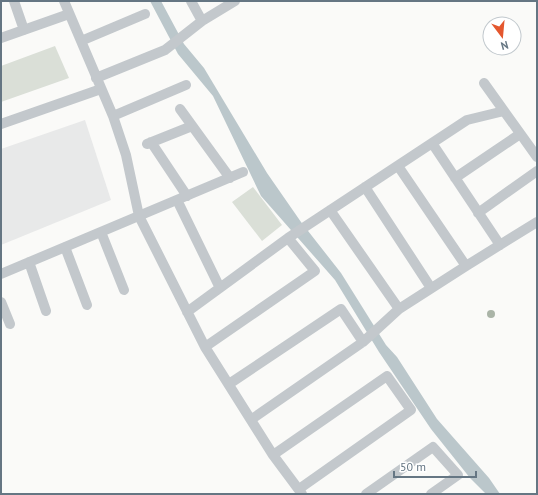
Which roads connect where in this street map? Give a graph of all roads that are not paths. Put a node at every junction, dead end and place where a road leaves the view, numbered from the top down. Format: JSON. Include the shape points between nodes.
{"nodes":[{"id":1,"x":14,"y":1,"type":"edge"},
{"id":2,"x":191,"y":1,"type":"edge"},
{"id":3,"x":235,"y":1,"type":"edge"},
{"id":4,"x":67,"y":2,"type":"edge"},
{"id":5,"x":69,"y":14,"type":"junction"},
{"id":6,"x":145,"y":14,"type":"dead end"},
{"id":7,"x":202,"y":21,"type":"junction"},
{"id":8,"x":24,"y":30,"type":"junction"},
{"id":9,"x":1,"y":38,"type":"edge"},
{"id":10,"x":81,"y":42,"type":"junction"},
{"id":11,"x":96,"y":78,"type":"junction"},
{"id":12,"x":484,"y":83,"type":"dead end"},
{"id":13,"x":186,"y":85,"type":"dead end"},
{"id":14,"x":101,"y":89,"type":"junction"},
{"id":15,"x":180,"y":109,"type":"dead end"},
{"id":16,"x":504,"y":111,"type":"junction"},
{"id":17,"x":113,"y":116,"type":"junction"},
{"id":18,"x":1,"y":124,"type":"edge"},
{"id":19,"x":192,"y":126,"type":"junction"},
{"id":20,"x":520,"y":134,"type":"junction"},
{"id":21,"x":432,"y":143,"type":"junction"},
{"id":22,"x":537,"y":157,"type":"edge"},
{"id":23,"x":398,"y":166,"type":"junction"},
{"id":24,"x":537,"y":171,"type":"edge"},
{"id":25,"x":243,"y":172,"type":"dead end"},
{"id":26,"x":230,"y":178,"type":"junction"},
{"id":27,"x":455,"y":178,"type":"junction"},
{"id":28,"x":365,"y":187,"type":"junction"},
{"id":29,"x":182,"y":198,"type":"junction"},
{"id":30,"x":330,"y":210,"type":"junction"},
{"id":31,"x":478,"y":213,"type":"junction"},
{"id":32,"x":139,"y":216,"type":"junction"},
{"id":33,"x":537,"y":222,"type":"edge"},
{"id":34,"x":101,"y":232,"type":"junction"},
{"id":35,"x":288,"y":238,"type":"junction"},
{"id":36,"x":500,"y":245,"type":"junction"},
{"id":37,"x":65,"y":247,"type":"junction"},
{"id":38,"x":29,"y":262,"type":"junction"},
{"id":39,"x":466,"y":266,"type":"junction"},
{"id":40,"x":1,"y":274,"type":"edge"},
{"id":41,"x":220,"y":288,"type":"junction"},
{"id":42,"x":431,"y":288,"type":"junction"},
{"id":43,"x":124,"y":290,"type":"dead end"},
{"id":44,"x":1,"y":302,"type":"edge"},
{"id":45,"x":87,"y":305,"type":"dead end"},
{"id":46,"x":399,"y":309,"type":"junction"},
{"id":47,"x":46,"y":311,"type":"dead end"},
{"id":48,"x":187,"y":312,"type":"junction"},
{"id":49,"x":10,"y":324,"type":"dead end"},
{"id":50,"x":363,"y":342,"type":"junction"},
{"id":51,"x":205,"y":348,"type":"junction"},
{"id":52,"x":228,"y":384,"type":"junction"},
{"id":53,"x":252,"y":419,"type":"junction"},
{"id":54,"x":273,"y":455,"type":"junction"},
{"id":55,"x":300,"y":492,"type":"edge"},
{"id":56,"x":366,"y":494,"type":"edge"},
{"id":57,"x":432,"y":494,"type":"edge"}],
"edges":[{"from":1,"to":8,"type":"street"},
{"from":2,"to":7,"type":"street"},
{"from":3,"to":7,"type":"street"},
{"from":4,"to":5,"type":"street"},
{"from":5,"to":8,"type":"street"},
{"from":5,"to":10,"type":"street"},
{"from":6,"to":10,"type":"street"},
{"from":7,"to":11,"type":"street","via":[[165,50]]},
{"from":8,"to":9,"type":"street"},
{"from":10,"to":11,"type":"street"},
{"from":11,"to":14,"type":"street"},
{"from":12,"to":16,"type":"street"},
{"from":13,"to":17,"type":"street"},
{"from":14,"to":17,"type":"street"},
{"from":14,"to":18,"type":"street"},
{"from":15,"to":19,"type":"street"},
{"from":16,"to":20,"type":"street"},
{"from":16,"to":21,"type":"street","via":[[467,120]]},
{"from":17,"to":32,"type":"street","via":[[126,155]]},
{"from":19,"to":26,"type":"street"},
{"from":19,"to":29,"type":"street","via":[[149,143]]},
{"from":20,"to":22,"type":"street"},
{"from":20,"to":27,"type":"street"},
{"from":21,"to":23,"type":"street"},
{"from":21,"to":27,"type":"street"},
{"from":23,"to":28,"type":"street"},
{"from":23,"to":39,"type":"street"},
{"from":24,"to":31,"type":"street"},
{"from":25,"to":26,"type":"street"},
{"from":26,"to":29,"type":"street"},
{"from":27,"to":31,"type":"street"},
{"from":28,"to":30,"type":"street"},
{"from":28,"to":42,"type":"street"},
{"from":29,"to":32,"type":"street"},
{"from":29,"to":41,"type":"street"},
{"from":30,"to":35,"type":"street"},
{"from":30,"to":46,"type":"street"},
{"from":31,"to":36,"type":"street"},
{"from":32,"to":34,"type":"street"},
{"from":32,"to":48,"type":"street"},
{"from":33,"to":36,"type":"street"},
{"from":34,"to":37,"type":"street"},
{"from":34,"to":43,"type":"street"},
{"from":35,"to":41,"type":"street"},
{"from":35,"to":51,"type":"street","via":[[315,271]]},
{"from":36,"to":39,"type":"street"},
{"from":37,"to":38,"type":"street"},
{"from":37,"to":45,"type":"street"},
{"from":38,"to":40,"type":"street"},
{"from":38,"to":47,"type":"street"},
{"from":39,"to":42,"type":"street"},
{"from":41,"to":48,"type":"street"},
{"from":42,"to":46,"type":"street"},
{"from":44,"to":49,"type":"street"},
{"from":46,"to":50,"type":"street"},
{"from":48,"to":51,"type":"street"},
{"from":50,"to":52,"type":"street","via":[[341,309]]},
{"from":50,"to":53,"type":"street"},
{"from":51,"to":52,"type":"street"},
{"from":52,"to":53,"type":"street"},
{"from":53,"to":54,"type":"street"},
{"from":54,"to":55,"type":"street"},
{"from":54,"to":55,"type":"street","via":[[387,376],[411,410]]},
{"from":56,"to":57,"type":"street","via":[[433,446],[458,475]]}]}
